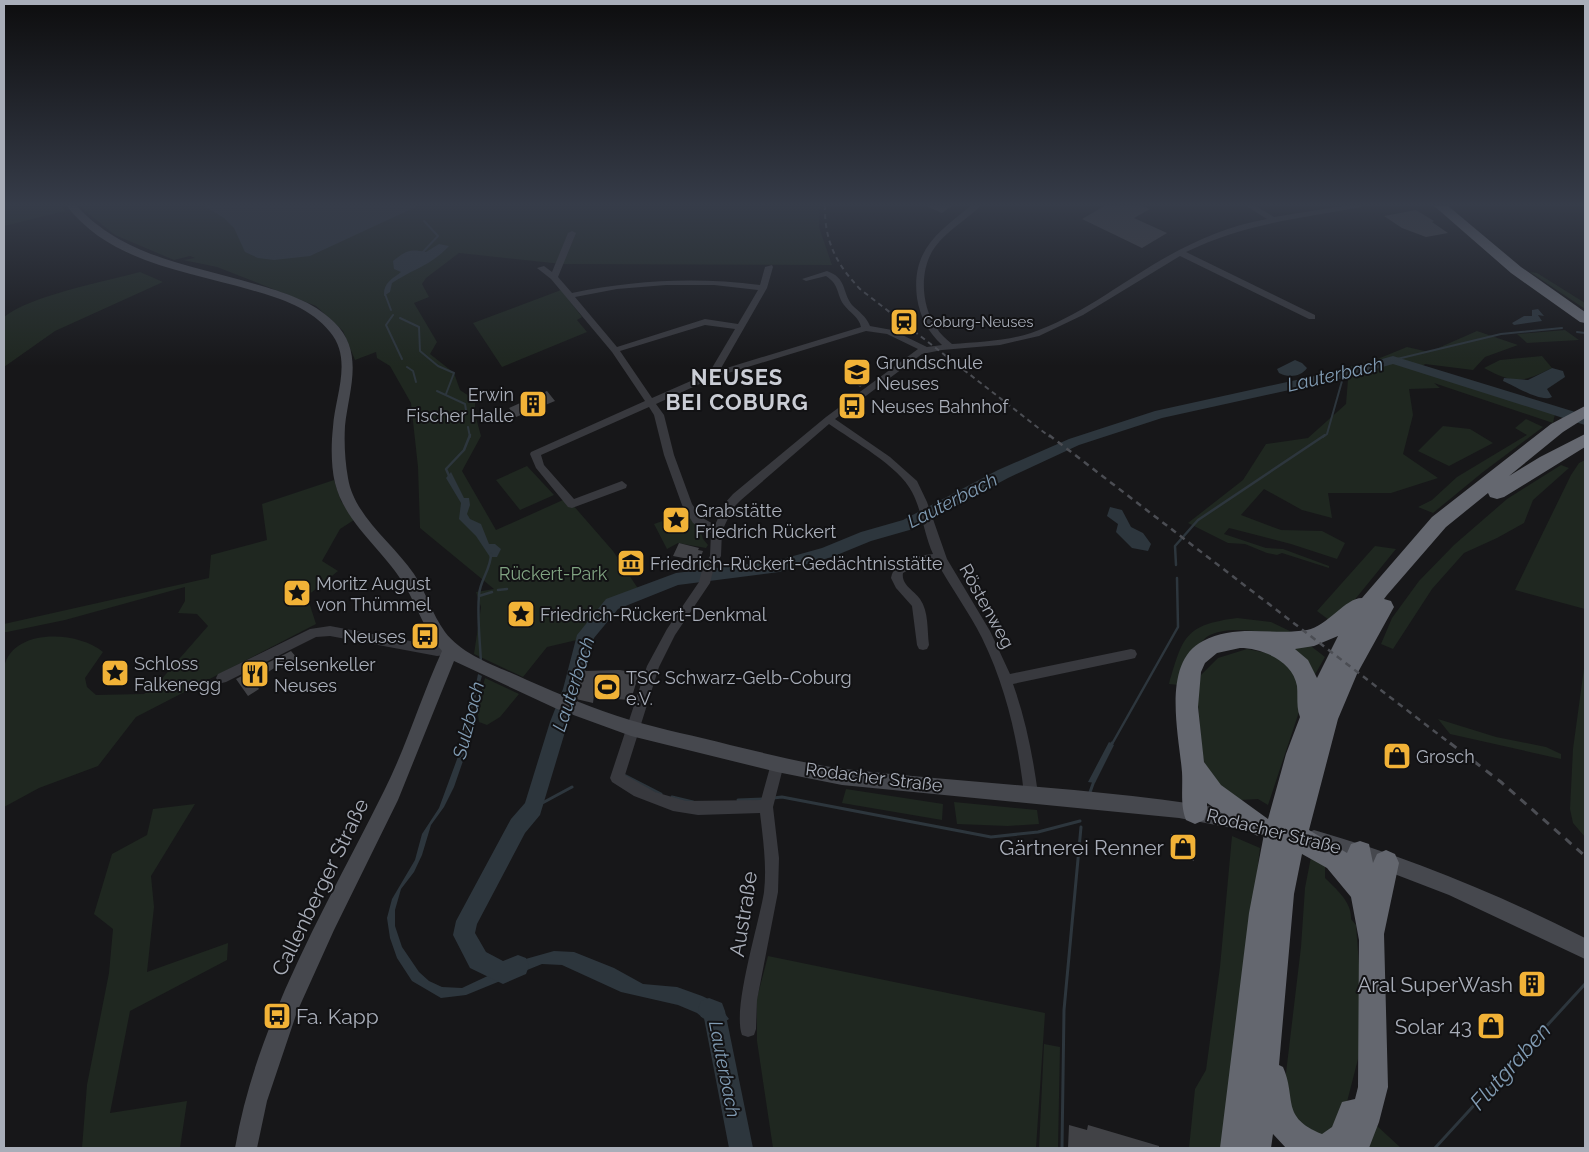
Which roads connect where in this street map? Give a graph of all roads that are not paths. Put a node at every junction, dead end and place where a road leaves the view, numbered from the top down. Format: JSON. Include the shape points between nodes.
{"nodes":[{"id":1,"x":159,"y":259,"type":"edge"},
{"id":2,"x":561,"y":259,"type":"edge"},
{"id":3,"x":924,"y":259,"type":"edge"},
{"id":4,"x":1172,"y":259,"type":"edge"},
{"id":5,"x":1193,"y":259,"type":"edge"},
{"id":6,"x":1503,"y":259,"type":"edge"},
{"id":7,"x":769,"y":267,"type":"dead end"},
{"id":8,"x":541,"y":268,"type":"dead end"},
{"id":9,"x":554,"y":277,"type":"junction"},
{"id":10,"x":806,"y":279,"type":"dead end"},
{"id":11,"x":763,"y":288,"type":"junction"},
{"id":12,"x":570,"y":296,"type":"junction"},
{"id":13,"x":1312,"y":317,"type":"dead end"},
{"id":14,"x":1585,"y":319,"type":"edge"},
{"id":15,"x":740,"y":327,"type":"junction"},
{"id":16,"x":866,"y":328,"type":"junction"},
{"id":17,"x":950,"y":347,"type":"junction"},
{"id":18,"x":615,"y":350,"type":"junction"},
{"id":19,"x":926,"y":350,"type":"junction"},
{"id":20,"x":712,"y":375,"type":"junction"},
{"id":21,"x":650,"y":402,"type":"junction"},
{"id":22,"x":1585,"y":411,"type":"edge"},
{"id":23,"x":829,"y":419,"type":"junction"},
{"id":24,"x":1583,"y":432,"type":"edge"},
{"id":25,"x":1511,"y":467,"type":"junction"},
{"id":26,"x":622,"y":485,"type":"dead end"},
{"id":27,"x":717,"y":531,"type":"junction"},
{"id":28,"x":940,"y":558,"type":"junction"},
{"id":29,"x":1347,"y":639,"type":"junction"},
{"id":30,"x":1255,"y":640,"type":"junction"},
{"id":31,"x":922,"y":645,"type":"dead end"},
{"id":32,"x":451,"y":650,"type":"junction"},
{"id":33,"x":1131,"y":654,"type":"dead end"},
{"id":34,"x":1341,"y":667,"type":"junction"},
{"id":35,"x":222,"y":678,"type":"dead end"},
{"id":36,"x":1007,"y":680,"type":"junction"},
{"id":37,"x":1309,"y":720,"type":"junction"},
{"id":38,"x":632,"y":728,"type":"junction"},
{"id":39,"x":777,"y":764,"type":"junction"},
{"id":40,"x":1194,"y":767,"type":"junction"},
{"id":41,"x":1032,"y":794,"type":"junction"},
{"id":42,"x":767,"y":801,"type":"junction"},
{"id":43,"x":1195,"y":812,"type":"junction"},
{"id":44,"x":1258,"y":824,"type":"junction"},
{"id":45,"x":1287,"y":831,"type":"junction"},
{"id":46,"x":1360,"y":853,"type":"junction"},
{"id":47,"x":1386,"y":862,"type":"junction"},
{"id":48,"x":1363,"y":890,"type":"junction"},
{"id":49,"x":1372,"y":940,"type":"junction"},
{"id":50,"x":1585,"y":949,"type":"edge"},
{"id":51,"x":1272,"y":985,"type":"junction"},
{"id":52,"x":748,"y":1029,"type":"dead end"},
{"id":53,"x":1372,"y":1048,"type":"junction"},
{"id":54,"x":246,"y":1148,"type":"edge"},
{"id":55,"x":1235,"y":1148,"type":"edge"},
{"id":56,"x":1256,"y":1148,"type":"edge"},
{"id":57,"x":1319,"y":1148,"type":"edge"},
{"id":58,"x":1328,"y":1148,"type":"edge"},
{"id":59,"x":1354,"y":1148,"type":"edge"}],
"edges":[{"from":1,"to":32,"type":"street","name":"Rodacher Straße","via":[[276,294],[304,306],[336,331],[348,362],[338,444],[346,496],[410,582],[437,635]]},
{"from":2,"to":9,"type":"street"},
{"from":3,"to":17,"type":"street","via":[[919,268],[919,289],[929,327]]},
{"from":4,"to":17,"type":"street","via":[[1053,327],[1010,340]]},
{"from":5,"to":13,"type":"street"},
{"from":6,"to":14,"type":"highway"},
{"from":7,"to":11,"type":"street"},
{"from":8,"to":9,"type":"street"},
{"from":9,"to":12,"type":"street"},
{"from":10,"to":16,"type":"street","via":[[827,273],[832,276],[843,288],[847,305],[864,318]]},
{"from":11,"to":12,"type":"street","via":[[717,282],[656,283],[604,288]]},
{"from":11,"to":15,"type":"street"},
{"from":12,"to":18,"type":"street"},
{"from":15,"to":18,"type":"street","via":[[705,322]]},
{"from":15,"to":20,"type":"street"},
{"from":16,"to":19,"type":"street","via":[[888,332]]},
{"from":16,"to":20,"type":"street"},
{"from":17,"to":19,"type":"street"},
{"from":18,"to":21,"type":"street"},
{"from":19,"to":23,"type":"street"},
{"from":20,"to":21,"type":"street"},
{"from":21,"to":26,"type":"street","via":[[535,454],[540,466],[572,504]]},
{"from":21,"to":27,"type":"street","via":[[659,415],[668,455],[687,504],[697,520]]},
{"from":22,"to":25,"type":"highway","via":[[1557,428]]},
{"from":23,"to":27,"type":"street","via":[[737,497]]},
{"from":23,"to":28,"type":"street","name":"Röstenweg","via":[[912,483],[927,513]]},
{"from":24,"to":25,"type":"highway"},
{"from":24,"to":29,"type":"highway","via":[[1506,486],[1437,542],[1386,603]]},
{"from":25,"to":29,"type":"highway","via":[[1439,522],[1380,589]]},
{"from":27,"to":38,"type":"street","via":[[715,556],[653,666]]},
{"from":28,"to":31,"type":"street","via":[[910,562],[898,574],[899,582],[918,606]]},
{"from":28,"to":36,"type":"street","name":"Röstenweg","via":[[986,634]]},
{"from":29,"to":30,"type":"highway","via":[[1324,635],[1305,640]]},
{"from":29,"to":34,"type":"highway"},
{"from":30,"to":37,"type":"highway","via":[[1288,655],[1303,669],[1310,692]]},
{"from":30,"to":40,"type":"highway","via":[[1239,639],[1213,646],[1194,662],[1187,690]]},
{"from":32,"to":35,"type":"street","via":[[437,651],[330,631],[314,632]]},
{"from":32,"to":38,"type":"street","name":"Rodacher Straße","via":[[567,705]]},
{"from":32,"to":54,"type":"street","name":"Callenberger Straße","via":[[393,792],[309,958],[278,1029],[256,1098]]},
{"from":33,"to":36,"type":"street"},
{"from":34,"to":37,"type":"highway"},
{"from":34,"to":45,"type":"highway","via":[[1328,719]]},
{"from":36,"to":41,"type":"street","name":"Röstenweg","via":[[1026,749]]},
{"from":37,"to":45,"type":"highway"},
{"from":38,"to":39,"type":"street","name":"Rodacher Straße"},
{"from":38,"to":42,"type":"street","via":[[619,772],[639,793],[685,808]]},
{"from":39,"to":41,"type":"street","name":"Rodacher Straße","via":[[842,777]]},
{"from":39,"to":42,"type":"street","name":"Austraße"},
{"from":40,"to":43,"type":"highway"},
{"from":40,"to":44,"type":"highway","via":[[1212,793]]},
{"from":41,"to":43,"type":"street","name":"Rodacher Straße"},
{"from":42,"to":52,"type":"street","name":"Austraße","via":[[773,877],[750,1000]]},
{"from":43,"to":44,"type":"street","name":"Rodacher Straße"},
{"from":44,"to":45,"type":"street","name":"Rodacher Straße"},
{"from":45,"to":46,"type":"street","name":"Rodacher Straße"},
{"from":45,"to":48,"type":"highway","via":[[1336,858]]},
{"from":45,"to":51,"type":"highway"},
{"from":45,"to":55,"type":"highway","via":[[1258,942]]},
{"from":46,"to":47,"type":"street","name":"Rodacher Straße"},
{"from":46,"to":48,"type":"highway"},
{"from":47,"to":49,"type":"highway"},
{"from":47,"to":50,"type":"street","name":"Rodacher Straße","via":[[1474,895]]},
{"from":48,"to":49,"type":"highway"},
{"from":49,"to":53,"type":"highway"},
{"from":51,"to":56,"type":"highway"},
{"from":51,"to":57,"type":"highway","via":[[1273,1100],[1276,1113],[1292,1135]]},
{"from":53,"to":58,"type":"highway","via":[[1343,1138]]},
{"from":53,"to":59,"type":"highway","via":[[1373,1087]]}]}
